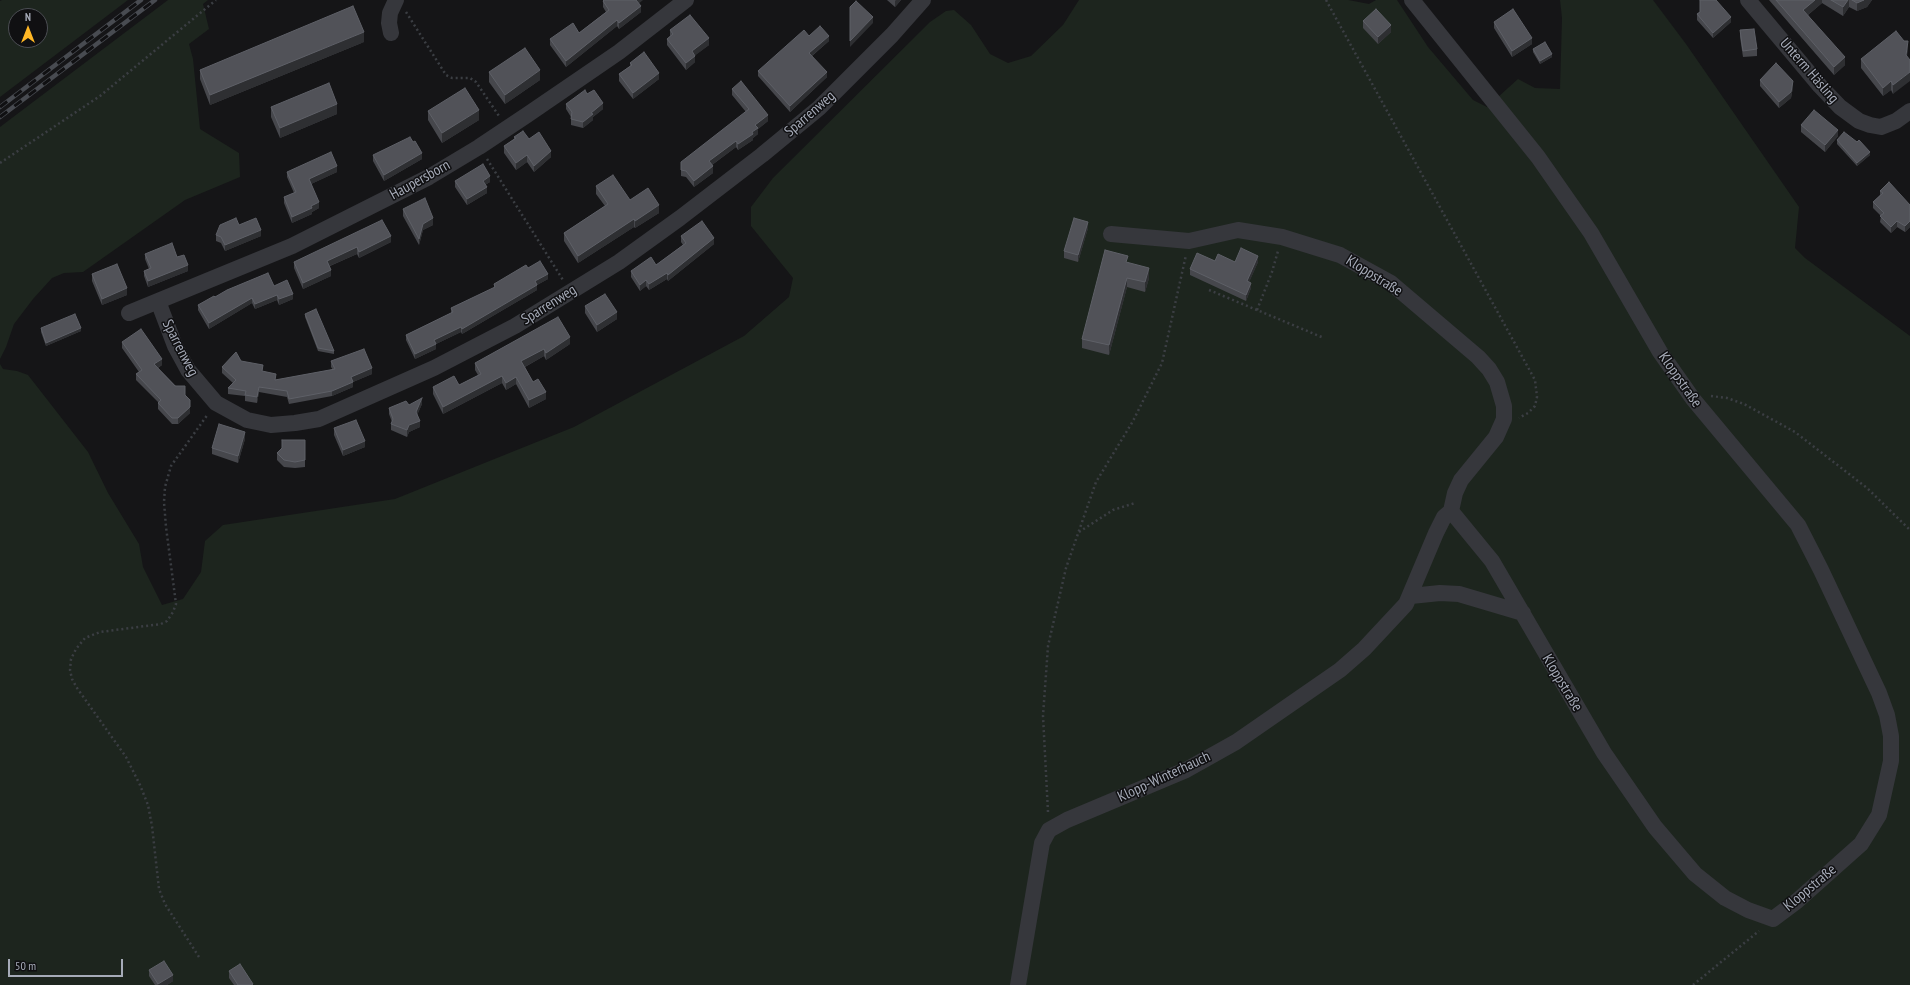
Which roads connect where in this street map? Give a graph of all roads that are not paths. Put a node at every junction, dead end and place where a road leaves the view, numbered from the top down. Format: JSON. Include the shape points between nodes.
{"nodes":[{"id":1,"x":686,"y":0,"type":"edge"},
{"id":2,"x":923,"y":0,"type":"edge"},
{"id":3,"x":1748,"y":0,"type":"edge"},
{"id":4,"x":1414,"y":2,"type":"edge"},
{"id":5,"x":399,"y":3,"type":"edge"},
{"id":6,"x":391,"y":33,"type":"dead end"},
{"id":7,"x":1910,"y":111,"type":"edge"},
{"id":8,"x":1111,"y":234,"type":"dead end"},
{"id":9,"x":158,"y":301,"type":"junction"},
{"id":10,"x":129,"y":313,"type":"dead end"},
{"id":11,"x":1451,"y":511,"type":"junction"},
{"id":12,"x":1411,"y":596,"type":"junction"},
{"id":13,"x":1523,"y":613,"type":"junction"},
{"id":14,"x":1018,"y":985,"type":"edge"}],
"edges":[{"from":1,"to":9,"type":"street","name":"Haupersborn","via":[[619,52],[479,147],[428,177],[292,246]]},
{"from":2,"to":9,"type":"street","name":"Sparrenweg","via":[[819,108],[762,155],[619,262],[516,326],[434,368],[319,419],[271,425],[247,420],[216,402],[188,370],[175,346]]},
{"from":3,"to":7,"type":"street","name":"Unterm Häsling","via":[[1820,86],[1840,107],[1859,121],[1881,127]]},
{"from":4,"to":13,"type":"street","name":"Kloppstraße","via":[[1538,157],[1591,233],[1660,352],[1693,400],[1798,525],[1822,570],[1879,693],[1891,736],[1891,761],[1886,789],[1878,815],[1861,844],[1797,902],[1773,919],[1725,898],[1695,874],[1655,827],[1604,753]]},
{"from":5,"to":6,"type":"street","via":[[390,13]]},
{"from":8,"to":11,"type":"street","name":"Kloppstraße","via":[[1189,241],[1238,230],[1282,237],[1340,255],[1390,283],[1490,369],[1502,396],[1504,419],[1496,437],[1460,480]]},
{"from":9,"to":10,"type":"street","name":"Haupersborn"},
{"from":11,"to":12,"type":"street","name":"Klopp-Winterhauch","via":[[1444,517],[1436,533]]},
{"from":11,"to":13,"type":"street","name":"Kloppstraße","via":[[1492,562]]},
{"from":12,"to":13,"type":"street","via":[[1440,592],[1459,594]]},
{"from":12,"to":14,"type":"street","name":"Klopp-Winterhauch","via":[[1398,613],[1340,670],[1236,742],[1186,770],[1049,830],[1042,843]]}]}
